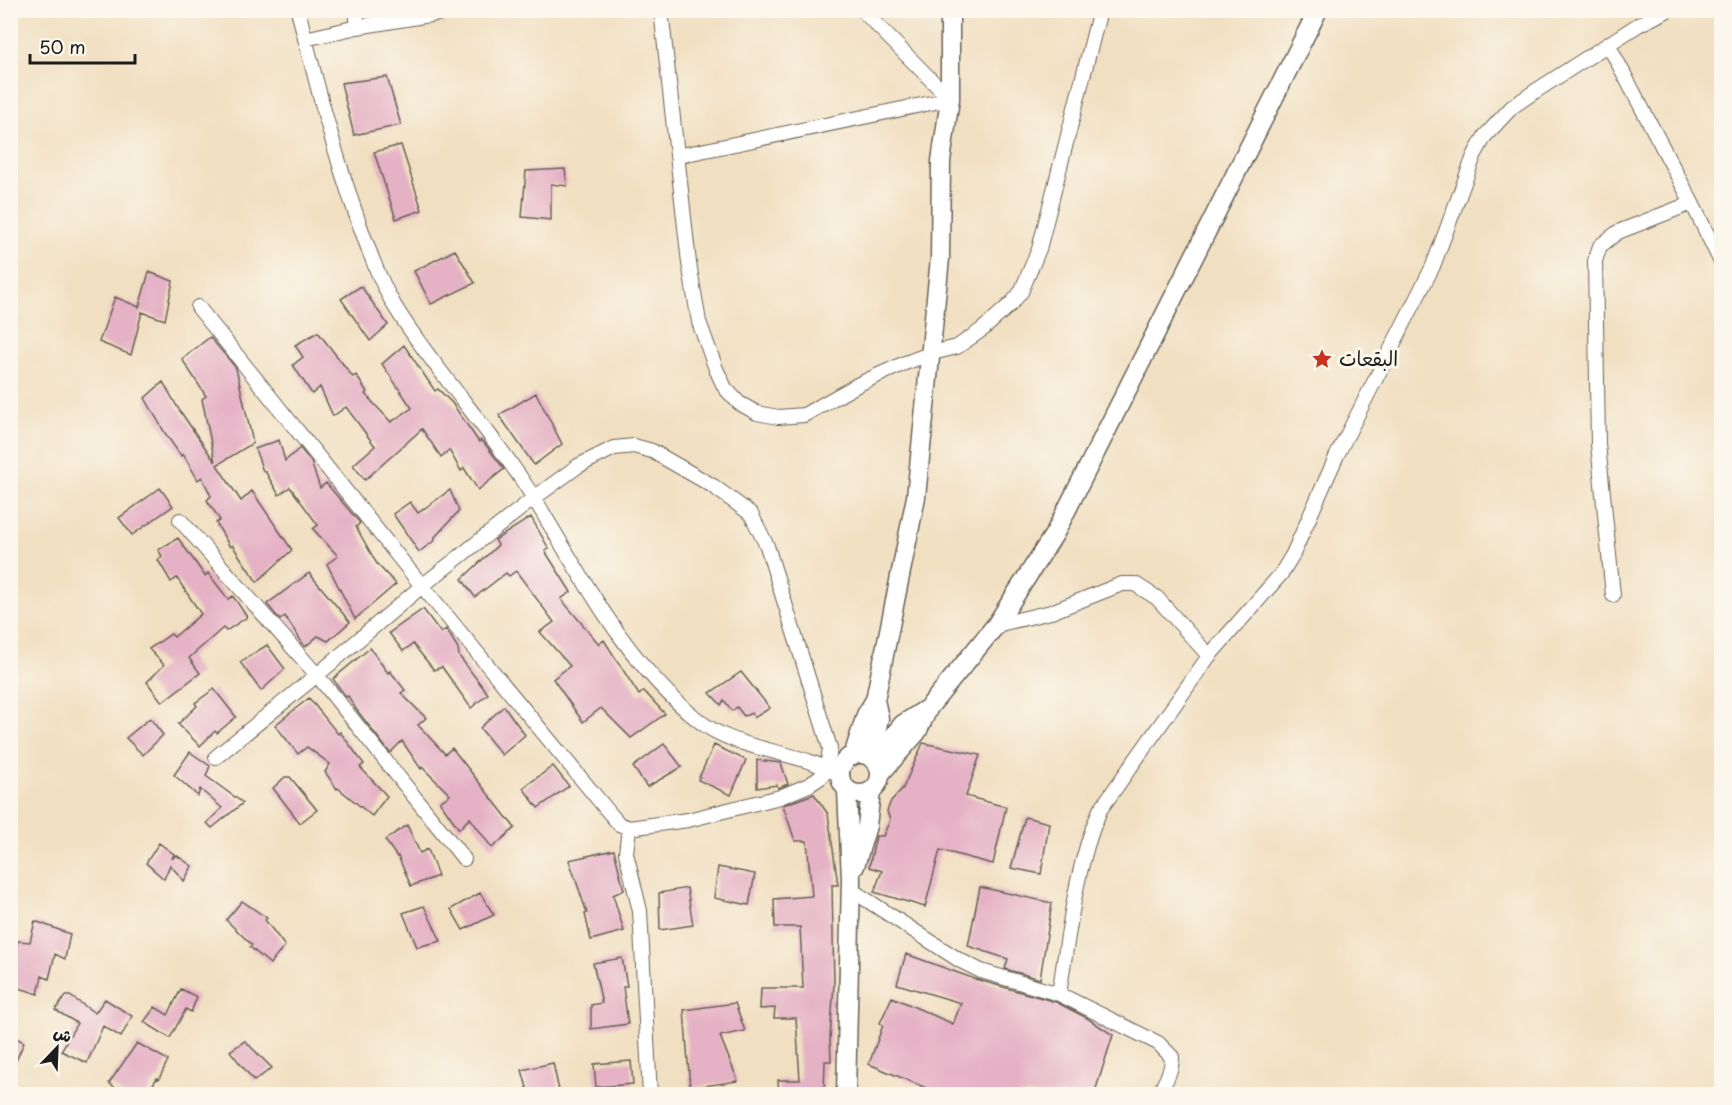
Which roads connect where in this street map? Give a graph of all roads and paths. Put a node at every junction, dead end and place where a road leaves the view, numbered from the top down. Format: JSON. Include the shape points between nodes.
{"nodes":[{"id":1,"x":298,"y":10,"type":"edge"},
{"id":2,"x":357,"y":10,"type":"edge"},
{"id":3,"x":460,"y":10,"type":"edge"},
{"id":4,"x":661,"y":10,"type":"edge"},
{"id":5,"x":862,"y":10,"type":"edge"},
{"id":6,"x":950,"y":10,"type":"edge"},
{"id":7,"x":1100,"y":10,"type":"edge"},
{"id":8,"x":1318,"y":10,"type":"edge"},
{"id":9,"x":1668,"y":10,"type":"edge"},
{"id":10,"x":357,"y":27,"type":"junction"},
{"id":11,"x":305,"y":39,"type":"junction"},
{"id":12,"x":1608,"y":45,"type":"junction"},
{"id":13,"x":950,"y":99,"type":"junction"},
{"id":14,"x":677,"y":156,"type":"junction"},
{"id":15,"x":1692,"y":203,"type":"junction"},
{"id":16,"x":1722,"y":264,"type":"edge"},
{"id":17,"x":198,"y":308,"type":"dead end"},
{"id":18,"x":932,"y":353,"type":"junction"},
{"id":19,"x":534,"y":498,"type":"junction"},
{"id":20,"x":180,"y":520,"type":"dead end"},
{"id":21,"x":422,"y":586,"type":"junction"},
{"id":22,"x":1613,"y":595,"type":"dead end"},
{"id":23,"x":996,"y":625,"type":"junction"},
{"id":24,"x":1209,"y":656,"type":"junction"},
{"id":25,"x":317,"y":675,"type":"junction"},
{"id":26,"x":876,"y":699,"type":"junction"},
{"id":27,"x":853,"y":756,"type":"junction"},
{"id":28,"x":216,"y":757,"type":"dead end"},
{"id":29,"x":875,"y":764,"type":"junction"},
{"id":30,"x":838,"y":777,"type":"junction"},
{"id":31,"x":871,"y":792,"type":"junction"},
{"id":32,"x":629,"y":828,"type":"junction"},
{"id":33,"x":464,"y":859,"type":"dead end"},
{"id":34,"x":850,"y":884,"type":"junction"},
{"id":35,"x":1059,"y":994,"type":"junction"},
{"id":36,"x":650,"y":1095,"type":"edge"},
{"id":37,"x":846,"y":1095,"type":"edge"},
{"id":38,"x":1159,"y":1095,"type":"edge"}],
"edges":[{"from":1,"to":11,"type":"street"},
{"from":2,"to":10,"type":"street"},
{"from":3,"to":10,"type":"street"},
{"from":4,"to":14,"type":"street"},
{"from":5,"to":13,"type":"street"},
{"from":6,"to":13,"type":"street"},
{"from":7,"to":18,"type":"street","via":[[1039,249],[1025,284],[1011,304],[983,329],[957,347]]},
{"from":8,"to":23,"type":"street","via":[[1055,533]]},
{"from":9,"to":12,"type":"street"},
{"from":10,"to":11,"type":"street"},
{"from":11,"to":19,"type":"street","via":[[346,187],[393,303]]},
{"from":12,"to":15,"type":"street"},
{"from":12,"to":24,"type":"street","via":[[1512,107],[1485,136],[1433,266],[1337,455],[1293,554],[1281,574]]},
{"from":13,"to":14,"type":"street"},
{"from":13,"to":18,"type":"street","via":[[941,161],[940,258]]},
{"from":14,"to":18,"type":"street","via":[[699,322],[725,388],[739,403],[757,413],[778,417],[804,415],[859,384]]},
{"from":15,"to":16,"type":"street"},
{"from":15,"to":22,"type":"street","via":[[1618,232],[1600,246],[1595,261],[1598,444]]},
{"from":17,"to":21,"type":"street"},
{"from":18,"to":26,"type":"street","via":[[916,497]]},
{"from":19,"to":21,"type":"street"},
{"from":19,"to":30,"type":"street","via":[[597,604],[639,662],[676,701],[720,734],[809,761]]},
{"from":19,"to":30,"type":"street","via":[[578,466],[614,448],[634,446],[666,458],[746,510],[767,546]]},
{"from":20,"to":25,"type":"street"},
{"from":21,"to":25,"type":"street"},
{"from":21,"to":32,"type":"street","via":[[619,824]]},
{"from":23,"to":24,"type":"street","via":[[1051,612],[1122,584],[1135,584],[1157,598]]},
{"from":23,"to":29,"type":"street","via":[[929,707],[903,724]]},
{"from":24,"to":35,"type":"street","via":[[1100,810],[1091,830],[1075,894]]},
{"from":25,"to":28,"type":"street"},
{"from":25,"to":33,"type":"street"},
{"from":26,"to":27,"type":"street","via":[[866,715]]},
{"from":26,"to":29,"type":"street","via":[[879,718]]},
{"from":27,"to":29,"type":"street","via":[[862,754]]},
{"from":27,"to":30,"type":"street","via":[[845,761]]},
{"from":29,"to":31,"type":"street","via":[[879,782]]},
{"from":30,"to":31,"type":"street","via":[[859,795]]},
{"from":30,"to":32,"type":"street","via":[[821,777],[780,796],[688,820]]},
{"from":30,"to":34,"type":"street"},
{"from":31,"to":34,"type":"street","via":[[867,826]]},
{"from":32,"to":36,"type":"street","via":[[626,853],[640,911]]},
{"from":34,"to":35,"type":"street","via":[[973,968]]},
{"from":34,"to":37,"type":"street"},
{"from":35,"to":38,"type":"street","via":[[1168,1051],[1172,1065]]}]}
